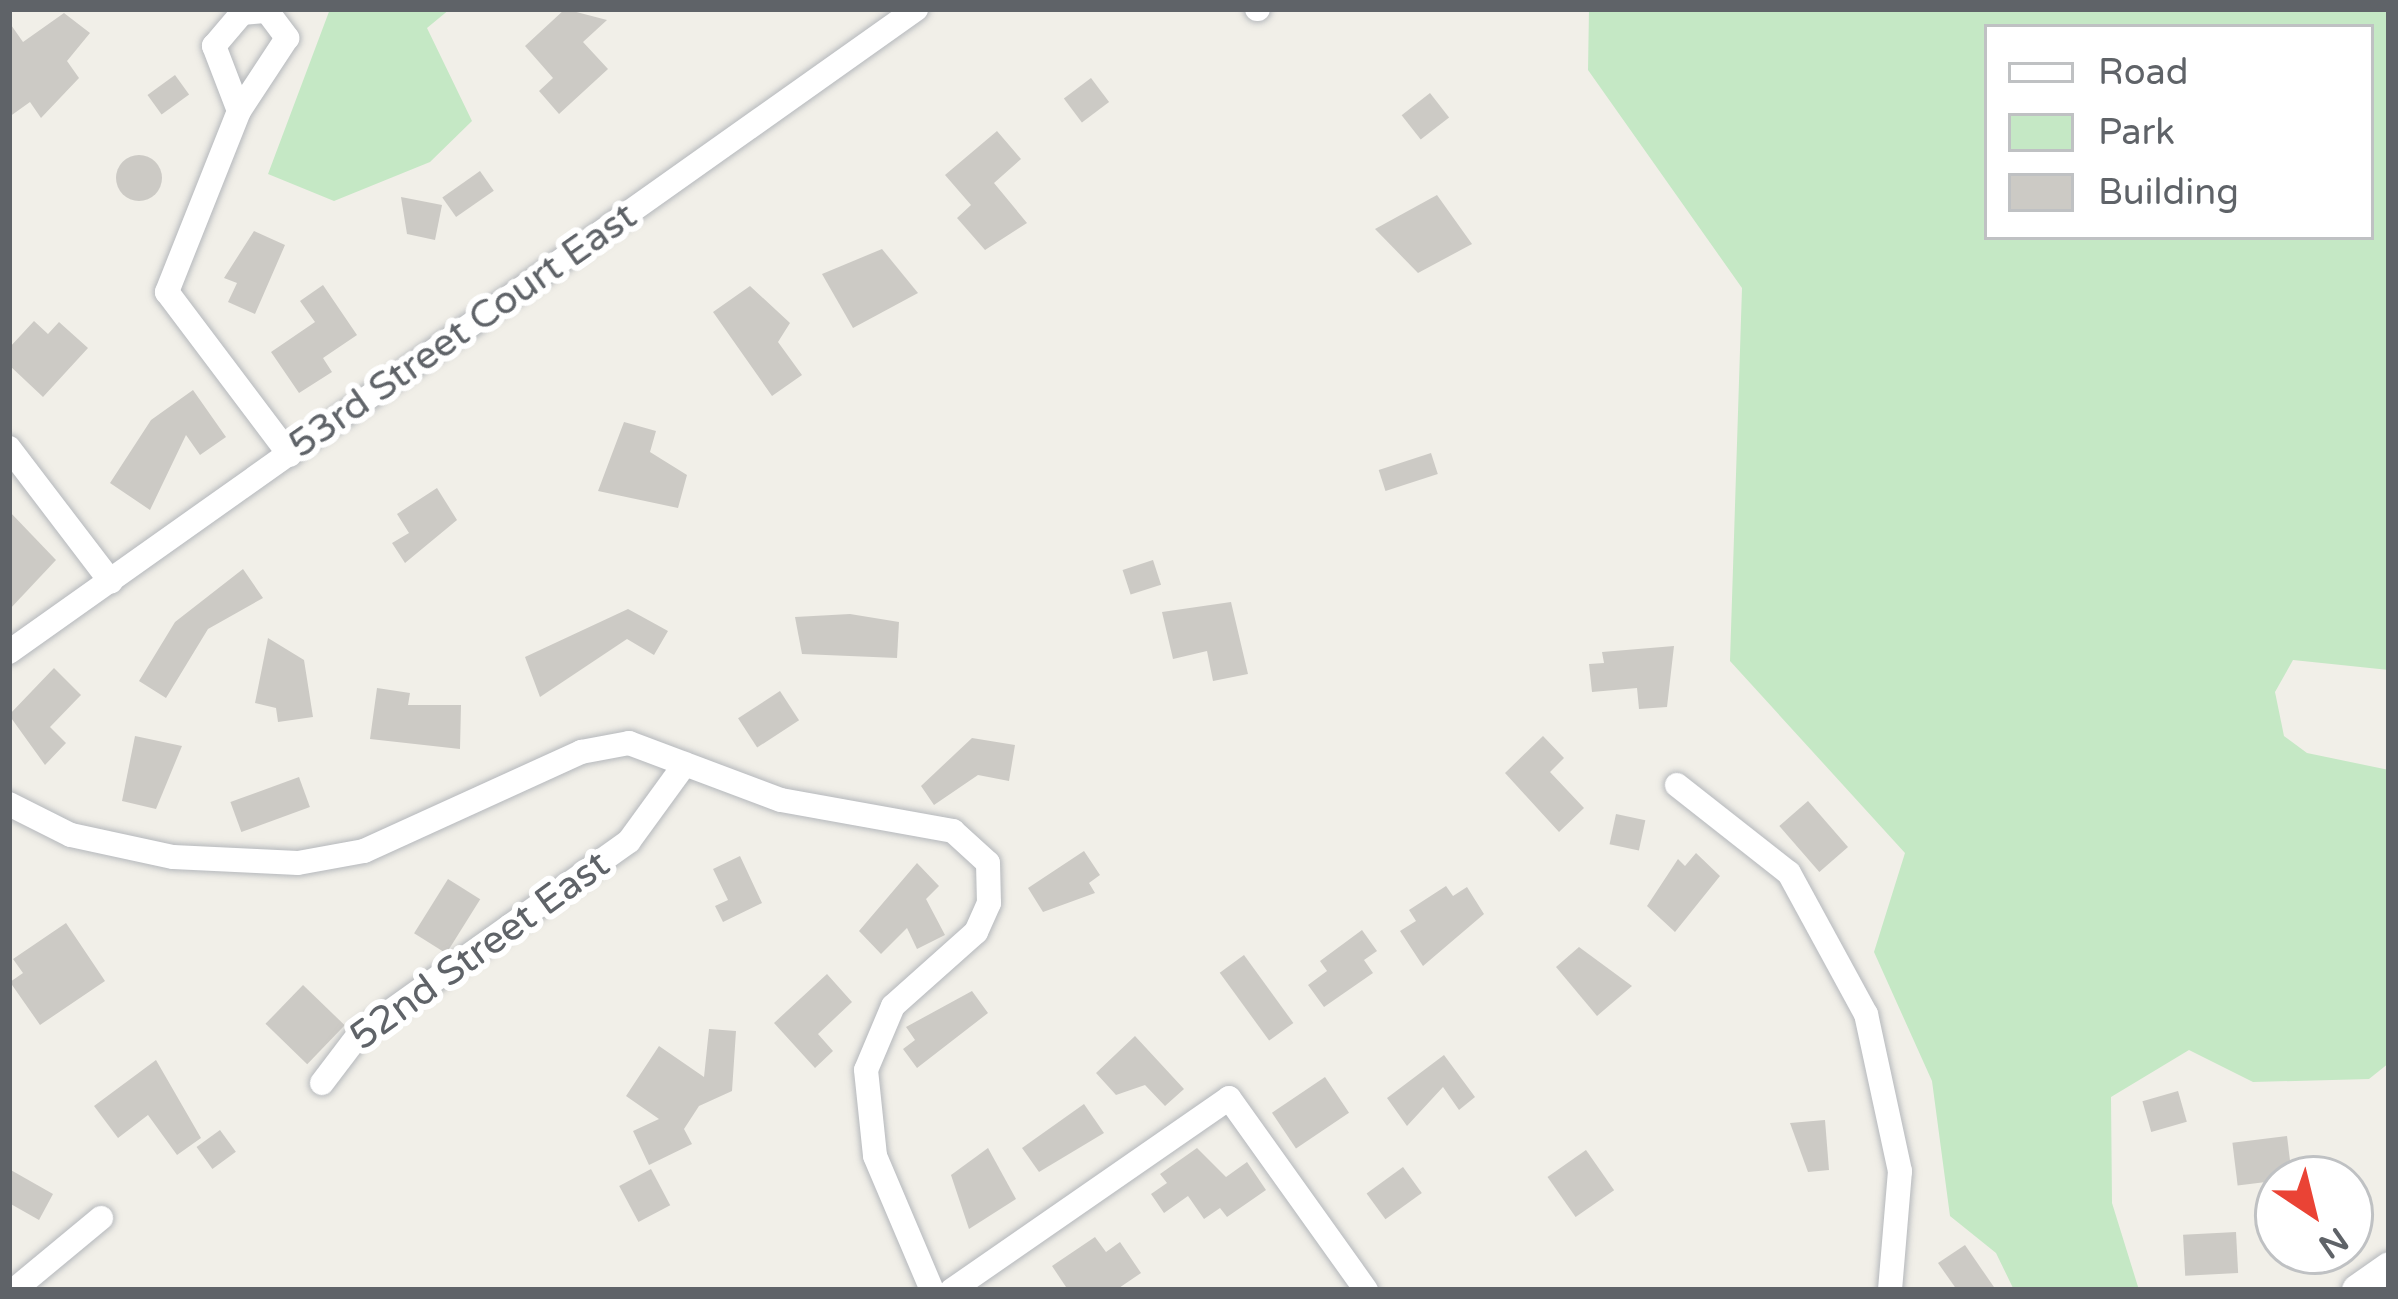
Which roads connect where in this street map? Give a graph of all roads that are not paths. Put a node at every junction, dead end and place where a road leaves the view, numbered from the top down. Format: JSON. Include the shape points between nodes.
{"nodes":[{"id":1,"x":916,"y":9,"type":"edge"},
{"id":2,"x":239,"y":111,"type":"dead end"},
{"id":3,"x":9,"y":448,"type":"edge"},
{"id":4,"x":290,"y":454,"type":"junction"},
{"id":5,"x":111,"y":582,"type":"junction"},
{"id":6,"x":9,"y":652,"type":"edge"},
{"id":7,"x":685,"y":764,"type":"junction"},
{"id":8,"x":1677,"y":785,"type":"dead end"},
{"id":9,"x":9,"y":804,"type":"edge"},
{"id":10,"x":322,"y":1083,"type":"dead end"},
{"id":11,"x":101,"y":1218,"type":"dead end"},
{"id":12,"x":2389,"y":1268,"type":"edge"},
{"id":13,"x":14,"y":1290,"type":"edge"},
{"id":14,"x":932,"y":1290,"type":"edge"},
{"id":15,"x":952,"y":1290,"type":"edge"},
{"id":16,"x":1366,"y":1290,"type":"edge"},
{"id":17,"x":1890,"y":1290,"type":"edge"},
{"id":18,"x":2358,"y":1290,"type":"edge"}],
"edges":[{"from":1,"to":4,"type":"street","name":"53rd Street Court East"},
{"from":2,"to":4,"type":"street","via":[[167,292]]},
{"from":3,"to":5,"type":"street"},
{"from":4,"to":5,"type":"street","name":"53rd Street Court East"},
{"from":5,"to":6,"type":"street","name":"53rd Street Court East"},
{"from":7,"to":9,"type":"street","via":[[629,743],[581,752],[364,851],[260,866],[71,835]]},
{"from":7,"to":10,"type":"street","name":"52nd Street East","via":[[629,841],[360,1033]]},
{"from":7,"to":14,"type":"street","via":[[836,814],[934,822],[988,862],[976,932],[893,1006],[866,1070],[875,1156]]},
{"from":8,"to":17,"type":"street","via":[[1789,873],[1866,1014],[1900,1171]]},
{"from":11,"to":13,"type":"street"},
{"from":12,"to":18,"type":"street"},
{"from":15,"to":16,"type":"street","via":[[1229,1099]]}]}
